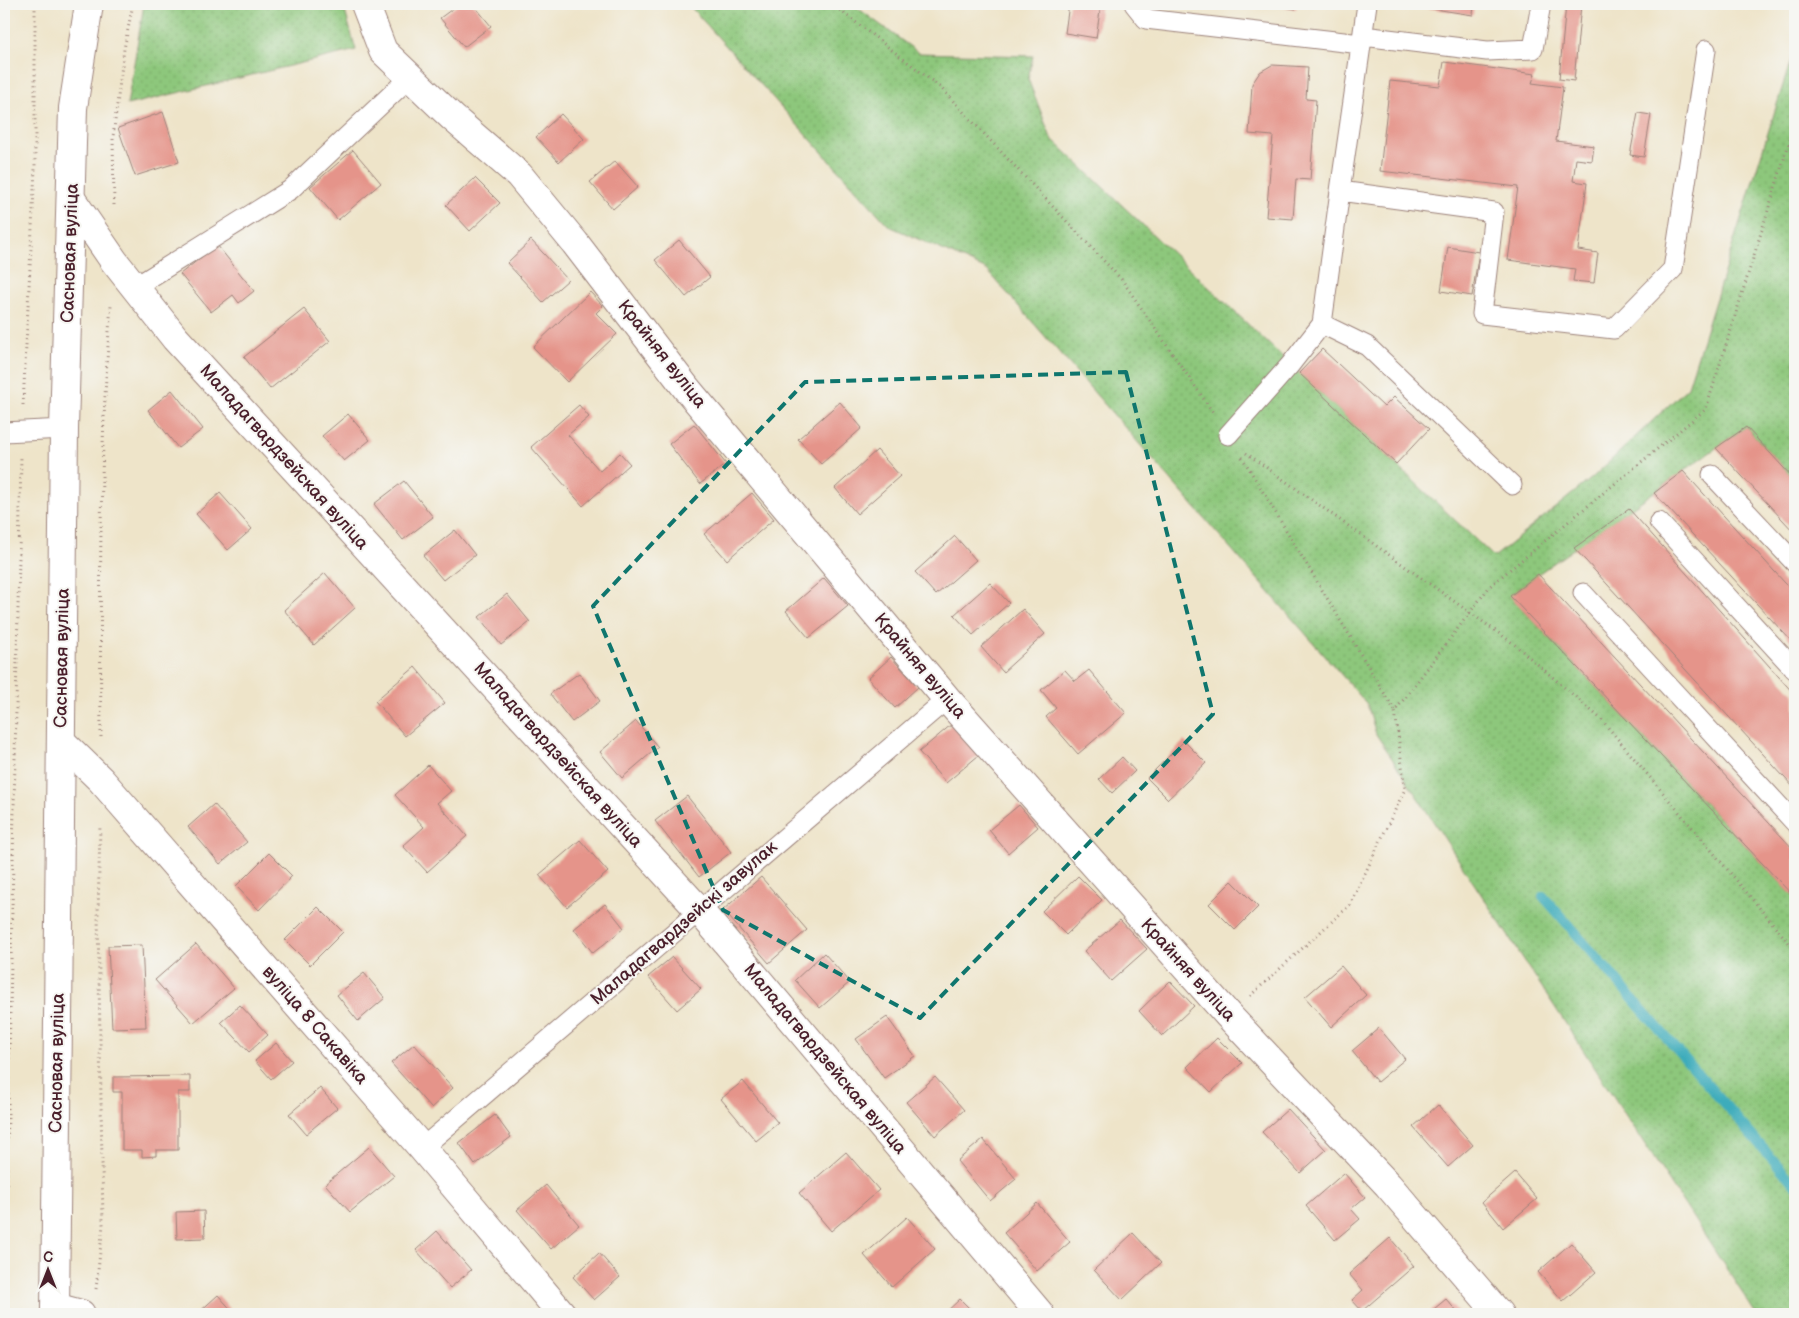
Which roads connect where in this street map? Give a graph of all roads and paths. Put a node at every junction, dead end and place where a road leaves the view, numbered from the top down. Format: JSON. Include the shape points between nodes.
{"nodes":[{"id":1,"x":35,"y":4,"type":"edge"},
{"id":2,"x":89,"y":4,"type":"edge"},
{"id":3,"x":133,"y":4,"type":"edge"},
{"id":4,"x":365,"y":4,"type":"edge"},
{"id":5,"x":832,"y":4,"type":"edge"},
{"id":6,"x":1134,"y":4,"type":"edge"},
{"id":7,"x":1367,"y":4,"type":"edge"},
{"id":8,"x":1541,"y":4,"type":"edge"},
{"id":9,"x":1362,"y":40,"type":"junction"},
{"id":10,"x":1706,"y":50,"type":"dead end"},
{"id":11,"x":410,"y":77,"type":"junction"},
{"id":12,"x":1795,"y":124,"type":"edge"},
{"id":13,"x":1340,"y":191,"type":"junction"},
{"id":14,"x":72,"y":200,"type":"junction"},
{"id":15,"x":114,"y":214,"type":"dead end"},
{"id":16,"x":114,"y":261,"type":"junction"},
{"id":17,"x":135,"y":287,"type":"junction"},
{"id":18,"x":1322,"y":324,"type":"junction"},
{"id":19,"x":64,"y":429,"type":"junction"},
{"id":20,"x":13,"y":432,"type":"edge"},
{"id":21,"x":1232,"y":440,"type":"junction"},
{"id":22,"x":1712,"y":475,"type":"dead end"},
{"id":23,"x":1512,"y":485,"type":"dead end"},
{"id":24,"x":1659,"y":522,"type":"dead end"},
{"id":25,"x":1795,"y":563,"type":"edge"},
{"id":26,"x":1583,"y":593,"type":"dead end"},
{"id":27,"x":1468,"y":613,"type":"junction"},
{"id":28,"x":1795,"y":670,"type":"edge"},
{"id":29,"x":947,"y":699,"type":"junction"},
{"id":30,"x":1395,"y":711,"type":"junction"},
{"id":31,"x":61,"y":741,"type":"junction"},
{"id":32,"x":101,"y":780,"type":"junction"},
{"id":33,"x":1795,"y":822,"type":"edge"},
{"id":34,"x":699,"y":910,"type":"junction"},
{"id":35,"x":1795,"y":950,"type":"edge"},
{"id":36,"x":1228,"y":1015,"type":"junction"},
{"id":37,"x":422,"y":1148,"type":"junction"},
{"id":38,"x":88,"y":1304,"type":"edge"},
{"id":39,"x":55,"y":1310,"type":"edge"},
{"id":40,"x":4,"y":1314,"type":"edge"},
{"id":41,"x":562,"y":1314,"type":"edge"},
{"id":42,"x":1040,"y":1314,"type":"edge"},
{"id":43,"x":1499,"y":1314,"type":"edge"}],
"edges":[{"from":1,"to":20,"type":"path","via":[[35,169]]},
{"from":2,"to":14,"type":"street","name":"Сасновая вуліца","via":[[74,108]]},
{"from":3,"to":15,"type":"path","via":[[113,138]]},
{"from":4,"to":11,"type":"street","name":"Крайняя вуліца","via":[[383,51]]},
{"from":5,"to":21,"type":"path","via":[[940,87],[1122,280]]},
{"from":6,"to":9,"type":"lane","via":[[1146,19]]},
{"from":7,"to":9,"type":"lane"},
{"from":8,"to":9,"type":"lane","via":[[1533,49],[1487,52]]},
{"from":9,"to":13,"type":"lane"},
{"from":10,"to":13,"type":"lane","via":[[1673,270],[1614,329],[1482,314],[1494,212]]},
{"from":11,"to":17,"type":"lane","via":[[290,190]]},
{"from":11,"to":29,"type":"street","name":"Крайняя вуліца","via":[[519,175],[687,389]]},
{"from":12,"to":27,"type":"path","via":[[1706,409],[1490,586]]},
{"from":13,"to":18,"type":"lane"},
{"from":14,"to":16,"type":"street","name":"Маладагвардзейская вуліца"},
{"from":14,"to":19,"type":"street","name":"Сасновая вуліца"},
{"from":16,"to":17,"type":"street","name":"Маладагвардзейская вуліца"},
{"from":16,"to":32,"type":"path","via":[[102,479]]},
{"from":17,"to":34,"type":"street","name":"Маладагвардзейская вуліца","via":[[175,338]]},
{"from":18,"to":21,"type":"lane"},
{"from":18,"to":23,"type":"lane","via":[[1367,346]]},
{"from":19,"to":20,"type":"lane"},
{"from":19,"to":31,"type":"street","name":"Сасновая вуліца"},
{"from":20,"to":40,"type":"path"},
{"from":21,"to":27,"type":"path"},
{"from":21,"to":30,"type":"path"},
{"from":22,"to":25,"type":"lane"},
{"from":24,"to":28,"type":"lane"},
{"from":26,"to":33,"type":"lane"},
{"from":27,"to":30,"type":"path"},
{"from":27,"to":35,"type":"path","via":[[1514,644],[1601,719]]},
{"from":29,"to":34,"type":"lane","name":"Маладагвардзейскі завулак"},
{"from":29,"to":36,"type":"street","name":"Крайняя вуліца"},
{"from":30,"to":36,"type":"path","via":[[1405,789],[1350,905]]},
{"from":31,"to":32,"type":"street","name":"вуліца 8 Сакавіка"},
{"from":31,"to":39,"type":"street","name":"Сасновая вуліца"},
{"from":32,"to":37,"type":"street","name":"вуліца 8 Сакавіка"},
{"from":32,"to":38,"type":"path","via":[[98,915],[103,1225]]},
{"from":34,"to":37,"type":"lane","name":"Маладагвардзейскі завулак"},
{"from":34,"to":42,"type":"street","name":"Маладагвардзейская вуліца"},
{"from":36,"to":43,"type":"street","name":"Крайняя вуліца","via":[[1388,1185]]},
{"from":37,"to":41,"type":"street","name":"вуліца 8 Сакавіка"},
{"from":38,"to":39,"type":"street"}]}
